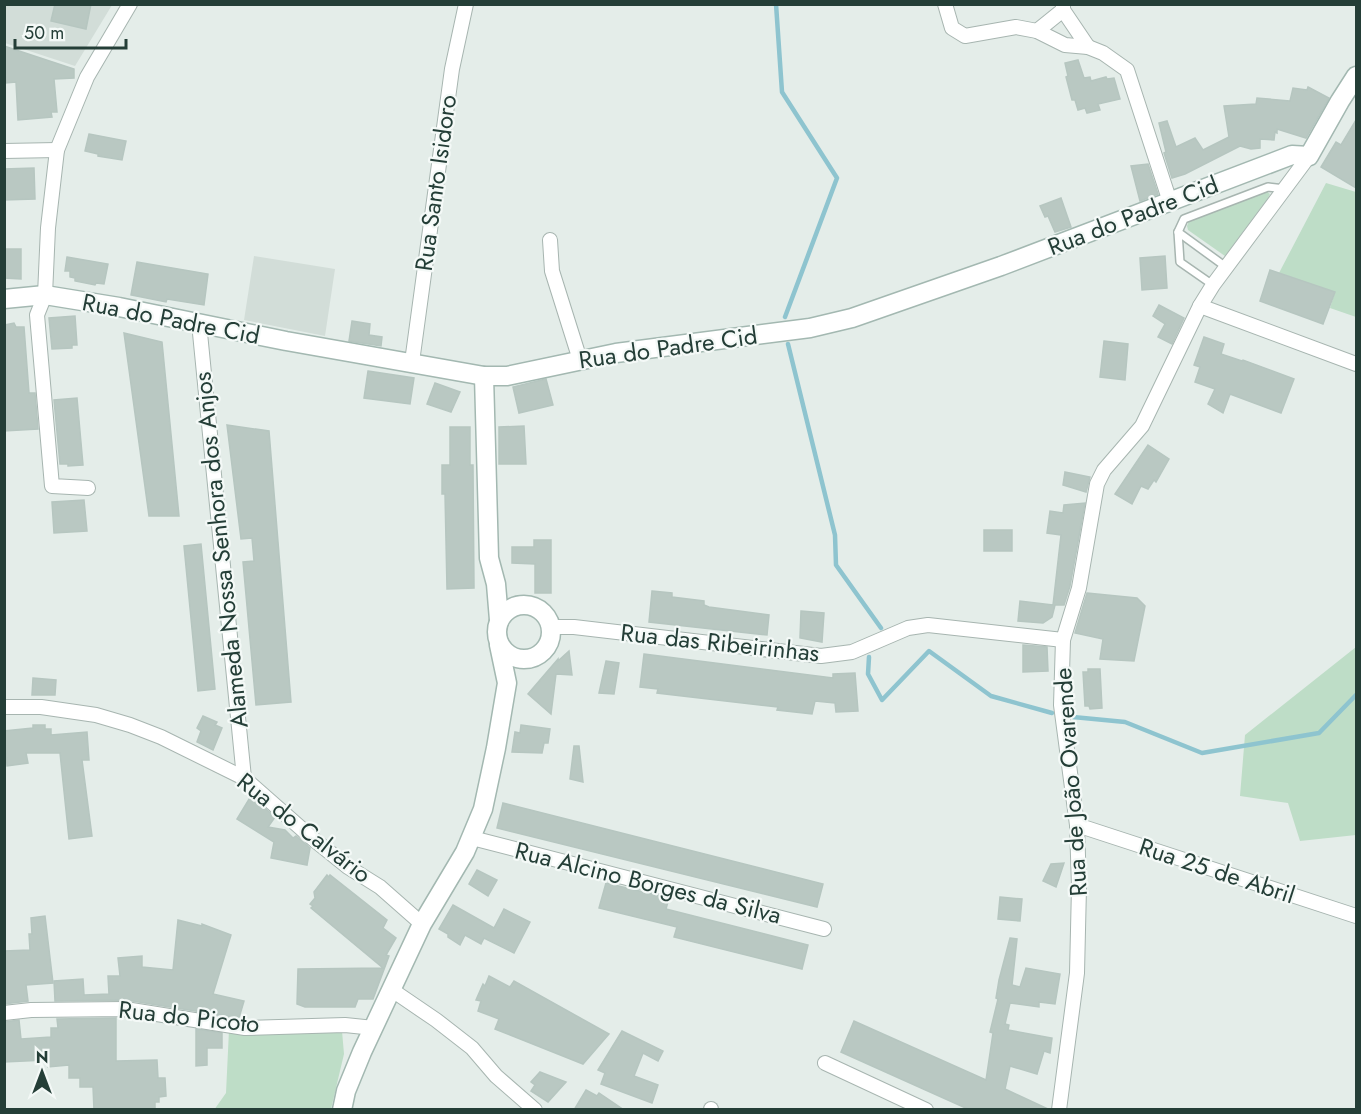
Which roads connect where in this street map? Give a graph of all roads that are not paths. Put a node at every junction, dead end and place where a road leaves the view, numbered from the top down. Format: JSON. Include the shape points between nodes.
{"nodes":[{"id":1,"x":130,"y":4,"type":"edge"},
{"id":2,"x":466,"y":4,"type":"edge"},
{"id":3,"x":945,"y":4,"type":"edge"},
{"id":4,"x":1063,"y":7,"type":"edge"},
{"id":5,"x":1037,"y":31,"type":"junction"},
{"id":6,"x":1088,"y":47,"type":"junction"},
{"id":7,"x":1356,"y":76,"type":"edge"},
{"id":8,"x":57,"y":150,"type":"junction"},
{"id":9,"x":4,"y":151,"type":"edge"},
{"id":10,"x":1309,"y":156,"type":"junction"},
{"id":11,"x":1285,"y":189,"type":"junction"},
{"id":12,"x":1170,"y":202,"type":"junction"},
{"id":13,"x":1178,"y":232,"type":"junction"},
{"id":14,"x":550,"y":240,"type":"dead end"},
{"id":15,"x":1226,"y":267,"type":"junction"},
{"id":16,"x":1213,"y":285,"type":"junction"},
{"id":17,"x":45,"y":295,"type":"junction"},
{"id":18,"x":4,"y":299,"type":"edge"},
{"id":19,"x":1200,"y":306,"type":"junction"},
{"id":20,"x":199,"y":322,"type":"junction"},
{"id":21,"x":580,"y":360,"type":"junction"},
{"id":22,"x":412,"y":362,"type":"junction"},
{"id":23,"x":1356,"y":364,"type":"edge"},
{"id":24,"x":484,"y":376,"type":"junction"},
{"id":25,"x":88,"y":488,"type":"dead end"},
{"id":26,"x":496,"y":584,"type":"junction"},
{"id":27,"x":527,"y":604,"type":"junction"},
{"id":28,"x":499,"y":620,"type":"junction"},
{"id":29,"x":551,"y":627,"type":"junction"},
{"id":30,"x":1063,"y":640,"type":"junction"},
{"id":31,"x":499,"y":645,"type":"junction"},
{"id":32,"x":529,"y":659,"type":"junction"},
{"id":33,"x":507,"y":683,"type":"junction"},
{"id":34,"x":4,"y":707,"type":"edge"},
{"id":35,"x":244,"y":778,"type":"junction"},
{"id":36,"x":1077,"y":825,"type":"junction"},
{"id":37,"x":472,"y":838,"type":"junction"},
{"id":38,"x":1356,"y":916,"type":"edge"},
{"id":39,"x":422,"y":924,"type":"junction"},
{"id":40,"x":824,"y":929,"type":"dead end"},
{"id":41,"x":392,"y":990,"type":"junction"},
{"id":42,"x":4,"y":1013,"type":"edge"},
{"id":43,"x":374,"y":1028,"type":"junction"},
{"id":44,"x":825,"y":1063,"type":"dead end"},
{"id":45,"x":342,"y":1110,"type":"edge"},
{"id":46,"x":535,"y":1110,"type":"edge"},
{"id":47,"x":926,"y":1110,"type":"edge"},
{"id":48,"x":1059,"y":1110,"type":"edge"}],
"edges":[{"from":1,"to":8,"type":"street","via":[[87,77]]},
{"from":2,"to":22,"type":"street","name":"Rua Santo Isidoro","via":[[452,69]]},
{"from":3,"to":5,"type":"street","via":[[952,28],[965,36],[1016,27]]},
{"from":4,"to":5,"type":"street"},
{"from":4,"to":6,"type":"street"},
{"from":5,"to":6,"type":"street","via":[[1065,45]]},
{"from":6,"to":12,"type":"street","via":[[1127,70]]},
{"from":7,"to":10,"type":"street"},
{"from":8,"to":9,"type":"street"},
{"from":8,"to":17,"type":"street"},
{"from":10,"to":11,"type":"street","name":"Rua de João Ovarende"},
{"from":10,"to":12,"type":"street","name":"Rua do Padre Cid","via":[[1292,155]]},
{"from":11,"to":13,"type":"lane","via":[[1268,187],[1184,219]]},
{"from":11,"to":15,"type":"street","name":"Rua de João Ovarende"},
{"from":12,"to":21,"type":"street","name":"Rua do Padre Cid","via":[[852,318],[810,328]]},
{"from":13,"to":15,"type":"lane"},
{"from":13,"to":16,"type":"lane","via":[[1180,262]]},
{"from":14,"to":21,"type":"street","via":[[552,271]]},
{"from":15,"to":16,"type":"street","name":"Rua de João Ovarende"},
{"from":16,"to":19,"type":"street","name":"Rua de João Ovarende"},
{"from":17,"to":18,"type":"street","name":"Rua do Padre Cid"},
{"from":17,"to":20,"type":"street","name":"Rua do Padre Cid"},
{"from":17,"to":25,"type":"street","via":[[37,315],[52,486]]},
{"from":19,"to":23,"type":"street"},
{"from":19,"to":30,"type":"street","name":"Rua de João Ovarende","via":[[1142,426],[1104,470],[1097,484],[1079,588]]},
{"from":20,"to":22,"type":"street","name":"Rua do Padre Cid"},
{"from":20,"to":35,"type":"street","name":"Alameda Nossa Senhora dos Anjos"},
{"from":21,"to":24,"type":"street","name":"Rua do Padre Cid","via":[[507,376]]},
{"from":22,"to":24,"type":"street","name":"Rua do Padre Cid"},
{"from":24,"to":26,"type":"street","via":[[489,558]]},
{"from":26,"to":27,"type":"street"},
{"from":26,"to":28,"type":"street"},
{"from":27,"to":28,"type":"street","via":[[510,608]]},
{"from":27,"to":29,"type":"street","via":[[542,612]]},
{"from":28,"to":31,"type":"street"},
{"from":29,"to":30,"type":"street","name":"Rua das Ribeirinhas","via":[[822,656],[852,652],[908,628],[928,625]]},
{"from":29,"to":32,"type":"street","via":[[549,644]]},
{"from":30,"to":36,"type":"street","name":"Rua de João Ovarende","via":[[1061,705]]},
{"from":31,"to":32,"type":"street","via":[[512,656]]},
{"from":31,"to":33,"type":"street"},
{"from":32,"to":33,"type":"street"},
{"from":33,"to":37,"type":"street","via":[[483,809]]},
{"from":34,"to":35,"type":"street","name":"Rua do Calvário","via":[[41,707],[96,715],[130,725]]},
{"from":35,"to":39,"type":"street","name":"Rua do Calvário","via":[[312,838],[380,887]]},
{"from":36,"to":38,"type":"street","name":"Rua 25 de Abril"},
{"from":36,"to":48,"type":"street","name":"Rua de João Ovarende","via":[[1077,973]]},
{"from":37,"to":39,"type":"street"},
{"from":37,"to":40,"type":"street","name":"Rua Alcino Borges da Silva"},
{"from":39,"to":41,"type":"street"},
{"from":41,"to":43,"type":"street"},
{"from":41,"to":46,"type":"street","via":[[472,1048],[496,1076]]},
{"from":42,"to":43,"type":"street","name":"Rua do Picoto","via":[[125,1009],[245,1028]]},
{"from":43,"to":45,"type":"street","via":[[346,1091]]},
{"from":44,"to":47,"type":"street"}]}
